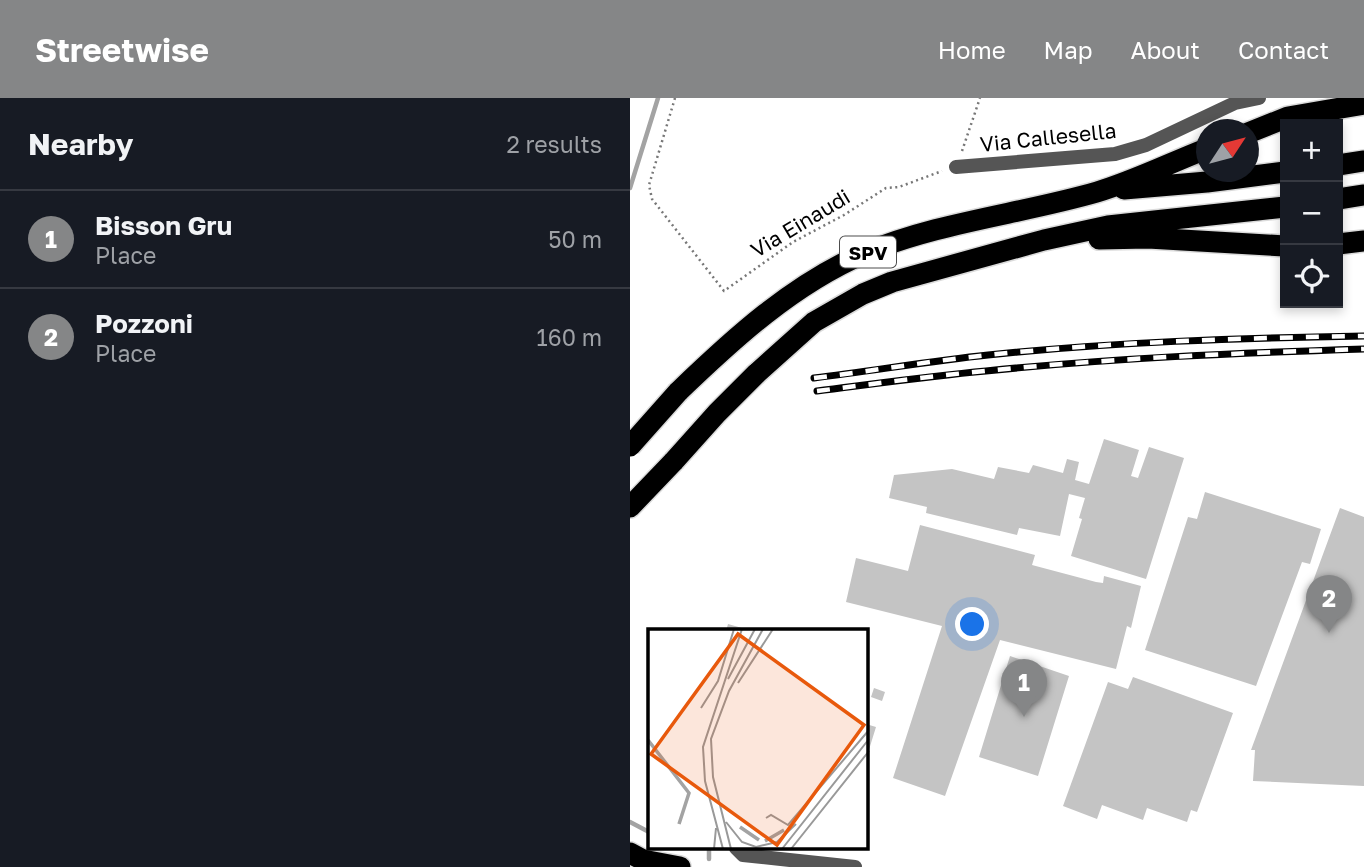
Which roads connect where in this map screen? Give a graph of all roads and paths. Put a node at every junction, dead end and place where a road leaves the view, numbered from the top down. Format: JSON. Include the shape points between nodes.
{"nodes":[{"id":1,"x":675,"y":98,"type":"edge"},
{"id":2,"x":980,"y":98,"type":"edge"},
{"id":3,"x":1259,"y":98,"type":"edge"},
{"id":4,"x":1364,"y":104,"type":"edge"},
{"id":5,"x":1259,"y":129,"type":"edge"},
{"id":6,"x":1196,"y":153,"type":"edge"},
{"id":7,"x":1364,"y":161,"type":"edge"},
{"id":8,"x":1343,"y":164,"type":"edge"},
{"id":9,"x":956,"y":167,"type":"junction"},
{"id":10,"x":1280,"y":173,"type":"edge"},
{"id":11,"x":1098,"y":191,"type":"junction"},
{"id":12,"x":1364,"y":195,"type":"edge"},
{"id":13,"x":1343,"y":198,"type":"edge"},
{"id":14,"x":1280,"y":208,"type":"edge"},
{"id":15,"x":1044,"y":240,"type":"junction"},
{"id":16,"x":1364,"y":241,"type":"edge"},
{"id":17,"x":1343,"y":243,"type":"edge"},
{"id":18,"x":1280,"y":246,"type":"edge"},
{"id":19,"x":630,"y":446,"type":"edge"},
{"id":20,"x":630,"y":507,"type":"edge"},
{"id":21,"x":738,"y":850,"type":"edge"},
{"id":22,"x":630,"y":853,"type":"edge"},
{"id":23,"x":680,"y":867,"type":"edge"},
{"id":24,"x":855,"y":867,"type":"edge"}],
"edges":[{"from":1,"to":9,"type":"path","name":"Via Einaudi","via":[[649,186],[652,199],[724,291],[793,242],[886,188]]},
{"from":2,"to":9,"type":"path"},
{"from":3,"to":9,"type":"street","name":"Via Callesella","via":[[1235,103],[1146,145],[1115,154]]},
{"from":4,"to":5,"type":"highway","via":[[1288,117]]},
{"from":6,"to":11,"type":"highway"},
{"from":7,"to":8,"type":"highway"},
{"from":10,"to":11,"type":"highway","number":"SPV"},
{"from":11,"to":19,"type":"highway","number":"SPV","bridge":true,"via":[[864,253],[782,300],[712,359]]},
{"from":12,"to":13,"type":"highway"},
{"from":14,"to":15,"type":"highway","number":"SPV","via":[[1108,226]]},
{"from":15,"to":18,"type":"highway","via":[[1148,238]]},
{"from":15,"to":20,"type":"highway","number":"SPV","bridge":true,"via":[[892,282],[814,322],[755,374]]},
{"from":16,"to":17,"type":"highway"},
{"from":21,"to":24,"type":"street","via":[[743,855]]},
{"from":22,"to":23,"type":"highway"}]}
